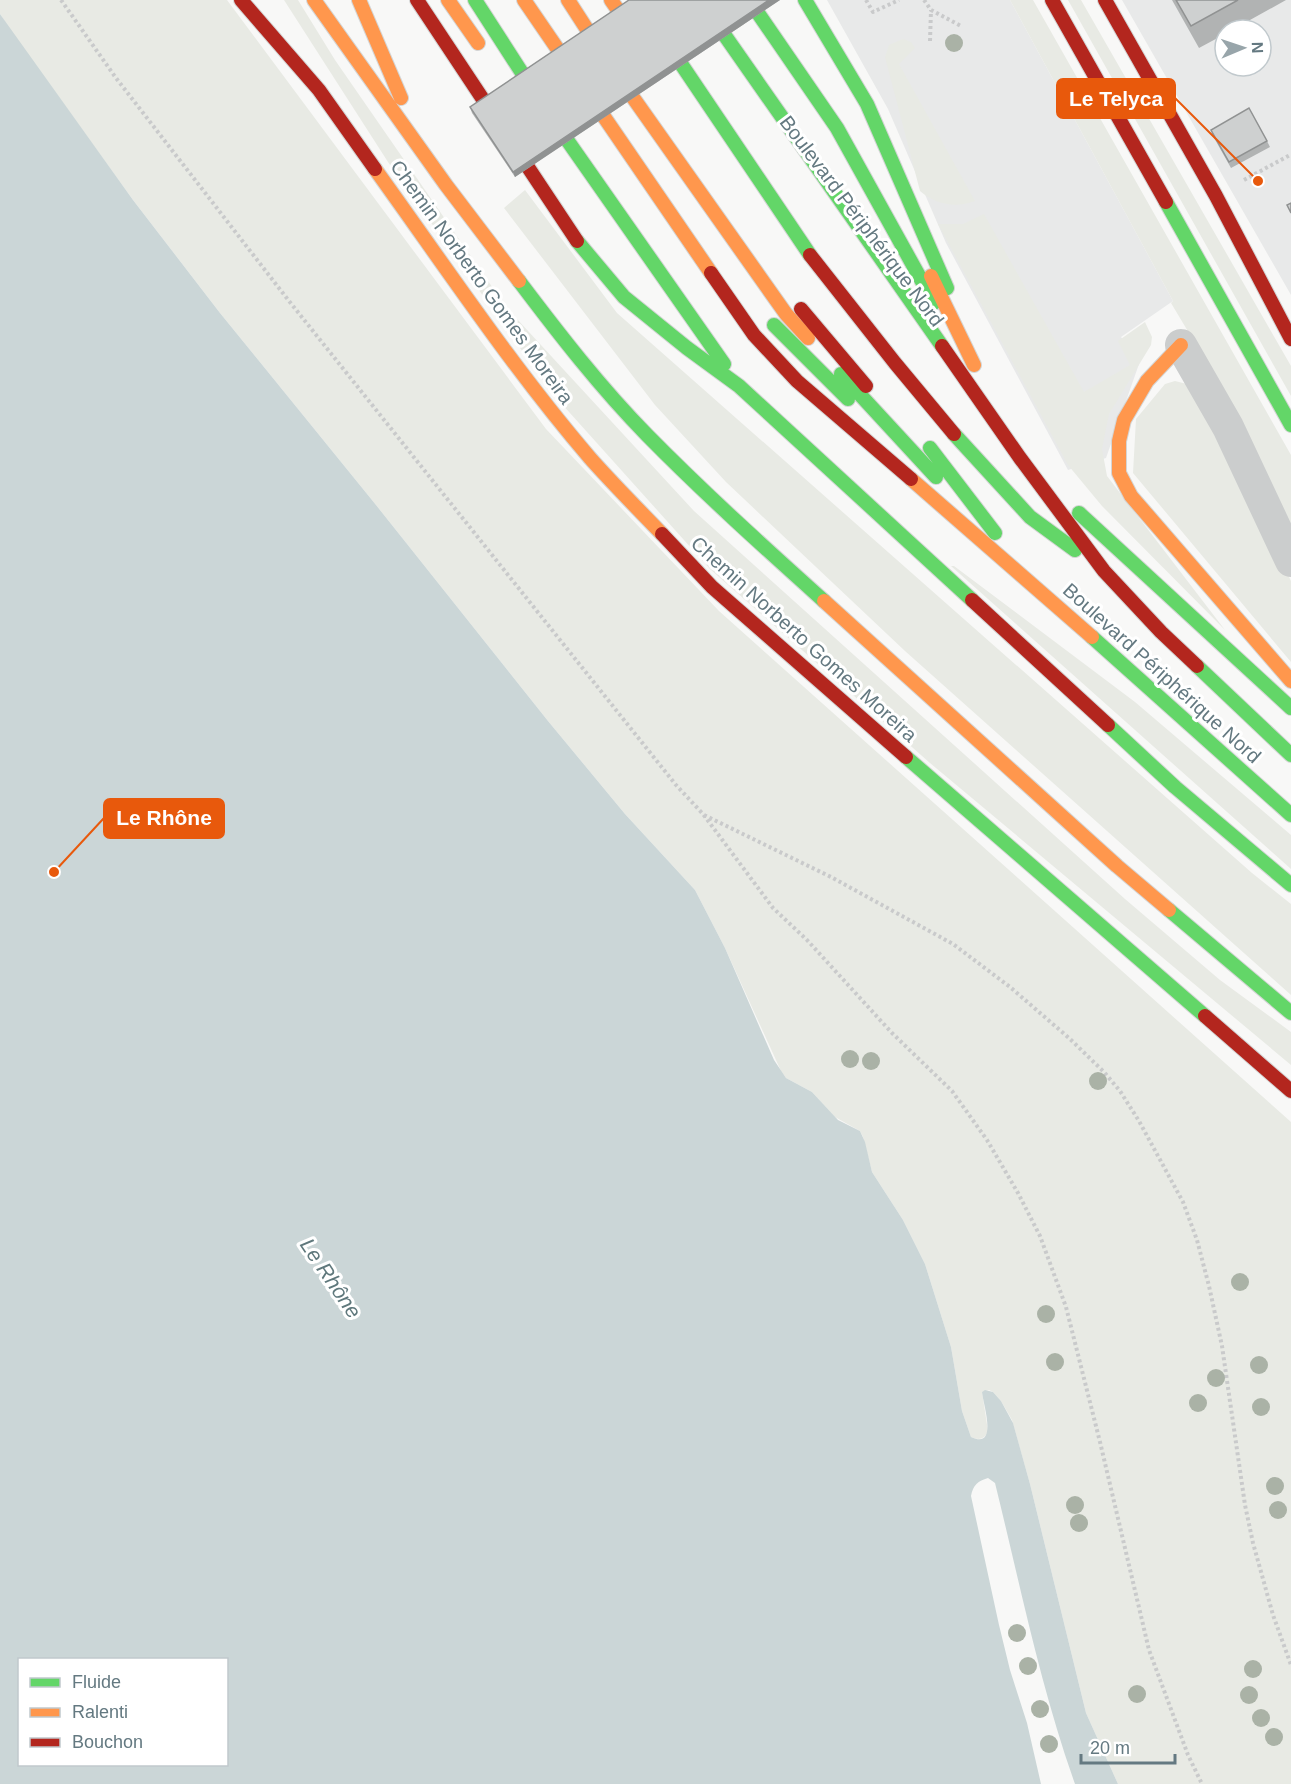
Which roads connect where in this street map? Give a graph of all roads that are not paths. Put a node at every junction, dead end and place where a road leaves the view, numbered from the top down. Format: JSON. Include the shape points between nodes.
{"nodes":[{"id":1,"x":241,"y":0,"type":"edge"},
{"id":2,"x":314,"y":0,"type":"edge"},
{"id":3,"x":359,"y":0,"type":"edge"},
{"id":4,"x":417,"y":0,"type":"edge"},
{"id":5,"x":448,"y":0,"type":"edge"},
{"id":6,"x":475,"y":0,"type":"edge"},
{"id":7,"x":524,"y":0,"type":"edge"},
{"id":8,"x":568,"y":0,"type":"edge"},
{"id":9,"x":611,"y":0,"type":"edge"},
{"id":10,"x":638,"y":0,"type":"edge"},
{"id":11,"x":700,"y":0,"type":"edge"},
{"id":12,"x":749,"y":0,"type":"edge"},
{"id":13,"x":805,"y":0,"type":"edge"},
{"id":14,"x":1052,"y":0,"type":"edge"},
{"id":15,"x":1105,"y":0,"type":"edge"},
{"id":16,"x":286,"y":30,"type":"dead end"},
{"id":17,"x":648,"y":54,"type":"edge"},
{"id":18,"x":488,"y":59,"type":"dead end"},
{"id":19,"x":319,"y":90,"type":"junction"},
{"id":20,"x":753,"y":146,"type":"dead end"},
{"id":21,"x":446,"y":185,"type":"junction"},
{"id":22,"x":764,"y":186,"type":"junction"},
{"id":23,"x":889,"y":190,"type":"dead end"},
{"id":24,"x":869,"y":215,"type":"dead end"},
{"id":25,"x":858,"y":250,"type":"dead end"},
{"id":26,"x":795,"y":300,"type":"dead end"},
{"id":27,"x":660,"y":310,"type":"dead end"},
{"id":28,"x":764,"y":313,"type":"dead end"},
{"id":29,"x":1291,"y":339,"type":"edge"},
{"id":30,"x":1181,"y":345,"type":"joint"},
{"id":31,"x":687,"y":348,"type":"junction"},
{"id":32,"x":982,"y":372,"type":"dead end"},
{"id":33,"x":739,"y":386,"type":"junction"},
{"id":34,"x":992,"y":393,"type":"dead end"},
{"id":35,"x":1291,"y":425,"type":"edge"},
{"id":36,"x":920,"y":435,"type":"dead end"},
{"id":37,"x":818,"y":439,"type":"dead end"},
{"id":38,"x":853,"y":448,"type":"dead end"},
{"id":39,"x":1020,"y":458,"type":"junction"},
{"id":40,"x":936,"y":518,"type":"dead end"},
{"id":41,"x":1291,"y":561,"type":"edge"},
{"id":42,"x":1104,"y":571,"type":"junction"},
{"id":43,"x":1034,"y":585,"type":"junction"},
{"id":44,"x":1291,"y":681,"type":"edge"},
{"id":45,"x":1291,"y":708,"type":"edge"},
{"id":46,"x":1291,"y":755,"type":"edge"},
{"id":47,"x":1291,"y":815,"type":"edge"},
{"id":48,"x":1291,"y":885,"type":"edge"},
{"id":49,"x":1291,"y":1012,"type":"edge"},
{"id":50,"x":1291,"y":1091,"type":"edge"}],
"edges":[{"from":1,"to":19,"type":"main road"},
{"from":2,"to":21,"type":"main road"},
{"from":3,"to":21,"type":"main road","via":[[396,88]]},
{"from":4,"to":31,"type":"main road","via":[[574,238],[624,297]]},
{"from":5,"to":18,"type":"main road"},
{"from":6,"to":33,"type":"main road","via":[[544,107]]},
{"from":7,"to":43,"type":"main road","via":[[754,335],[797,381]]},
{"from":8,"to":43,"type":"main road","via":[[786,314]]},
{"from":9,"to":17,"type":"main road"},
{"from":10,"to":22,"type":"main road"},
{"from":11,"to":39,"type":"main road","name":"Boulevard Périphérique Nord"},
{"from":12,"to":39,"type":"main road","via":[[837,129]]},
{"from":13,"to":32,"type":"main road","name":"Boulevard Périphérique Nord","via":[[867,104]]},
{"from":14,"to":35,"type":"main road"},
{"from":15,"to":29,"type":"main road","via":[[1216,196]]},
{"from":16,"to":19,"type":"main road"},
{"from":19,"to":50,"type":"main road","name":"Chemin Norberto Gomes Moreira","via":[[555,415],[591,459],[712,587]]},
{"from":20,"to":22,"type":"main road"},
{"from":21,"to":49,"type":"main road","via":[[570,348],[646,434],[755,539],[1117,866]]},
{"from":22,"to":42,"type":"main road","via":[[813,260],[959,439],[1030,518]]},
{"from":23,"to":39,"type":"main road","name":"Boulevard Périphérique Nord"},
{"from":24,"to":39,"type":"main road","name":"Boulevard Périphérique Nord"},
{"from":25,"to":39,"type":"main road","name":"Boulevard Périphérique Nord"},
{"from":26,"to":43,"type":"main road"},
{"from":27,"to":31,"type":"main road"},
{"from":28,"to":43,"type":"main road"},
{"from":30,"to":41,"type":"street","via":[[1227,427]]},
{"from":30,"to":44,"type":"main road","via":[[1147,381],[1124,420],[1119,441],[1119,473],[1131,496]]},
{"from":31,"to":33,"type":"main road"},
{"from":33,"to":37,"type":"main road"},
{"from":33,"to":48,"type":"main road","via":[[1175,787]]},
{"from":34,"to":39,"type":"main road","name":"Boulevard Périphérique Nord"},
{"from":36,"to":43,"type":"main road"},
{"from":38,"to":43,"type":"main road"},
{"from":39,"to":42,"type":"main road","name":"Boulevard Périphérique Nord"},
{"from":39,"to":45,"type":"main road"},
{"from":40,"to":43,"type":"main road"},
{"from":42,"to":46,"type":"main road","name":"Boulevard Périphérique Nord","via":[[1161,632]]},
{"from":43,"to":47,"type":"main road","name":"Boulevard Périphérique Nord"}]}
